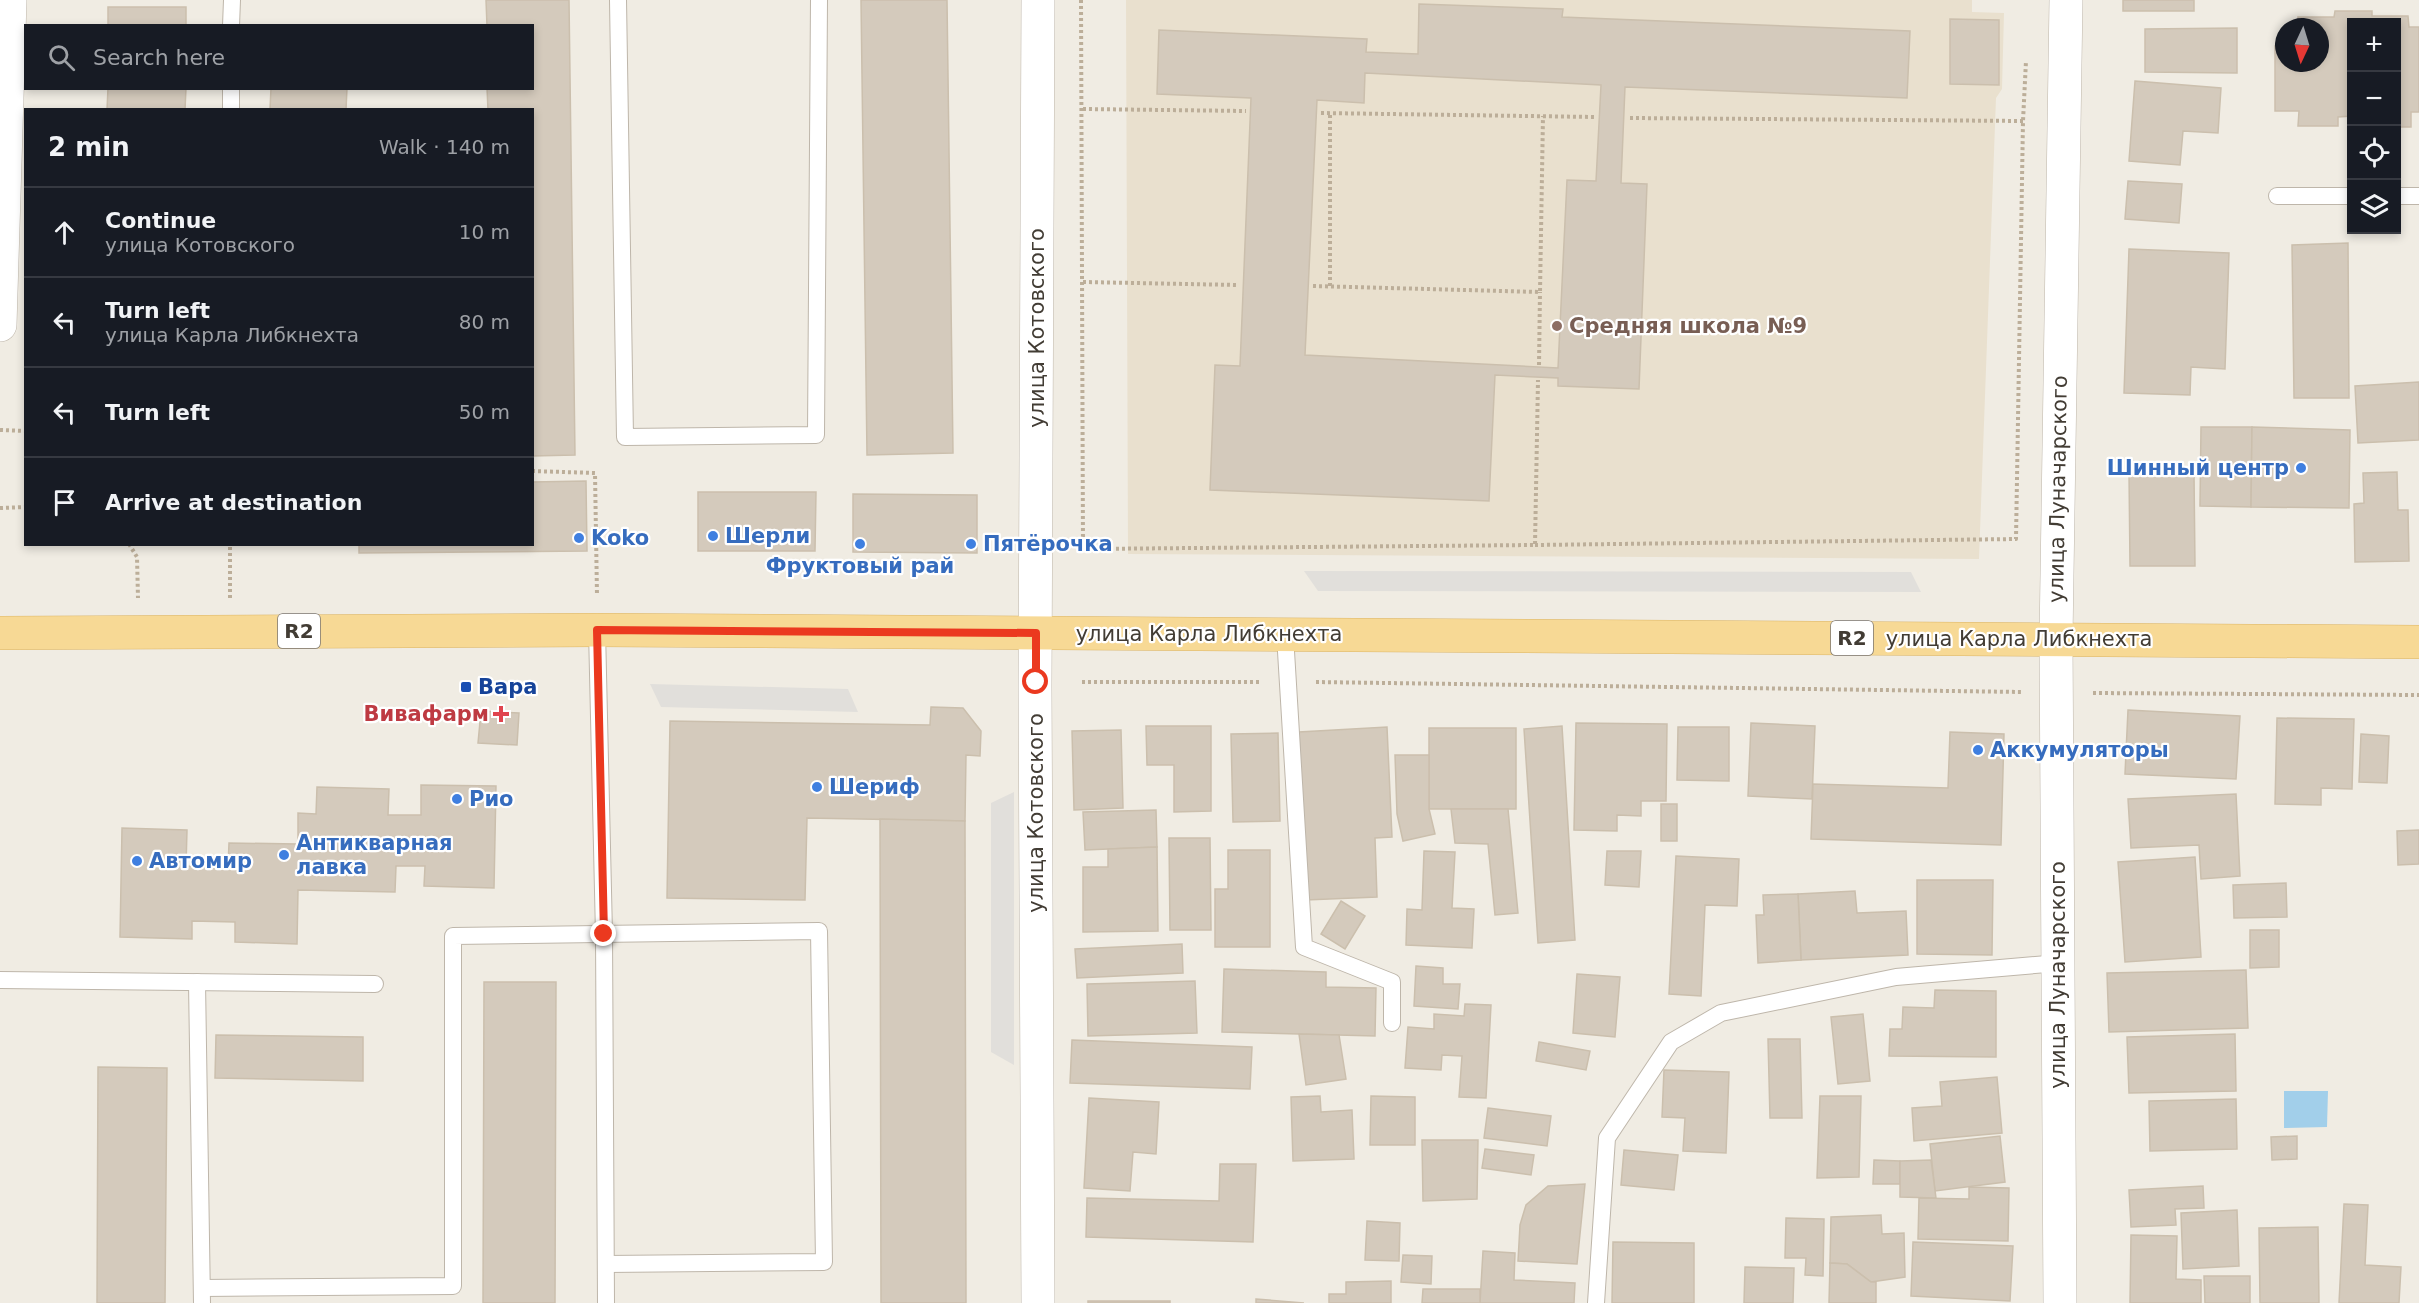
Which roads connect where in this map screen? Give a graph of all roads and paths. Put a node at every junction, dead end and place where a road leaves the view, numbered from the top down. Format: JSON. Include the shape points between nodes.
{"nodes":[{"id":1,"x":10,"y":0,"type":"edge"},
{"id":2,"x":232,"y":0,"type":"edge"},
{"id":3,"x":618,"y":0,"type":"edge"},
{"id":4,"x":819,"y":0,"type":"edge"},
{"id":5,"x":1038,"y":0,"type":"edge"},
{"id":6,"x":1081,"y":0,"type":"edge"},
{"id":7,"x":2066,"y":0,"type":"edge"},
{"id":8,"x":231,"y":24,"type":"edge"},
{"id":9,"x":231,"y":90,"type":"edge"},
{"id":10,"x":231,"y":108,"type":"edge"},
{"id":11,"x":1083,"y":109,"type":"junction"},
{"id":12,"x":1246,"y":111,"type":"dead end"},
{"id":13,"x":1321,"y":113,"type":"dead end"},
{"id":14,"x":1330,"y":113,"type":"junction"},
{"id":15,"x":1543,"y":116,"type":"junction"},
{"id":16,"x":1595,"y":117,"type":"dead end"},
{"id":17,"x":1630,"y":118,"type":"dead end"},
{"id":18,"x":2277,"y":196,"type":"dead end"},
{"id":19,"x":2347,"y":196,"type":"edge"},
{"id":20,"x":2401,"y":196,"type":"edge"},
{"id":21,"x":2419,"y":196,"type":"edge"},
{"id":22,"x":1083,"y":282,"type":"junction"},
{"id":23,"x":1238,"y":285,"type":"dead end"},
{"id":24,"x":1313,"y":286,"type":"dead end"},
{"id":25,"x":1330,"y":286,"type":"junction"},
{"id":26,"x":1540,"y":292,"type":"junction"},
{"id":27,"x":0,"y":325,"type":"edge"},
{"id":28,"x":1539,"y":365,"type":"dead end"},
{"id":29,"x":1538,"y":380,"type":"dead end"},
{"id":30,"x":0,"y":430,"type":"edge"},
{"id":31,"x":24,"y":431,"type":"edge"},
{"id":32,"x":534,"y":471,"type":"edge"},
{"id":33,"x":0,"y":507,"type":"edge"},
{"id":34,"x":24,"y":507,"type":"edge"},
{"id":35,"x":1535,"y":545,"type":"junction"},
{"id":36,"x":130,"y":546,"type":"edge"},
{"id":37,"x":230,"y":546,"type":"edge"},
{"id":38,"x":597,"y":630,"type":"junction"},
{"id":39,"x":139,"y":632,"type":"junction"},
{"id":40,"x":230,"y":632,"type":"junction"},
{"id":41,"x":0,"y":633,"type":"edge"},
{"id":42,"x":1036,"y":633,"type":"junction"},
{"id":43,"x":1285,"y":635,"type":"junction"},
{"id":44,"x":2056,"y":639,"type":"junction"},
{"id":45,"x":2419,"y":642,"type":"edge"},
{"id":46,"x":1082,"y":682,"type":"dead end"},
{"id":47,"x":1287,"y":682,"type":"junction"},
{"id":48,"x":2056,"y":693,"type":"junction"},
{"id":49,"x":2419,"y":694,"type":"edge"},
{"id":50,"x":604,"y":934,"type":"junction"},
{"id":51,"x":2059,"y":963,"type":"junction"},
{"id":52,"x":0,"y":980,"type":"edge"},
{"id":53,"x":197,"y":982,"type":"junction"},
{"id":54,"x":375,"y":984,"type":"dead end"},
{"id":55,"x":1392,"y":1023,"type":"dead end"},
{"id":56,"x":606,"y":1264,"type":"junction"},
{"id":57,"x":202,"y":1296,"type":"edge"},
{"id":58,"x":606,"y":1303,"type":"edge"},
{"id":59,"x":1038,"y":1303,"type":"edge"},
{"id":60,"x":1596,"y":1303,"type":"edge"},
{"id":61,"x":2060,"y":1303,"type":"edge"}],
"edges":[{"from":1,"to":27,"type":"street"},
{"from":2,"to":8,"type":"lane"},
{"from":3,"to":4,"type":"lane","via":[[625,437],[816,435]]},
{"from":5,"to":42,"type":"street","name":"улица Котовского"},
{"from":6,"to":11,"type":"path"},
{"from":7,"to":44,"type":"street","name":"улица Луначарского"},
{"from":9,"to":10,"type":"lane"},
{"from":11,"to":12,"type":"path"},
{"from":11,"to":22,"type":"path"},
{"from":13,"to":14,"type":"path"},
{"from":14,"to":15,"type":"path"},
{"from":14,"to":25,"type":"path"},
{"from":15,"to":16,"type":"path"},
{"from":15,"to":26,"type":"path"},
{"from":17,"to":35,"type":"path","via":[[2023,121],[2016,539]]},
{"from":18,"to":19,"type":"lane"},
{"from":20,"to":21,"type":"lane"},
{"from":22,"to":23,"type":"path"},
{"from":22,"to":35,"type":"path","via":[[1083,549]]},
{"from":24,"to":25,"type":"path"},
{"from":25,"to":26,"type":"path"},
{"from":26,"to":28,"type":"path"},
{"from":29,"to":35,"type":"path"},
{"from":30,"to":31,"type":"path"},
{"from":32,"to":38,"type":"path","via":[[595,473]]},
{"from":33,"to":34,"type":"path"},
{"from":36,"to":39,"type":"path","via":[[137,558]]},
{"from":37,"to":40,"type":"path"},
{"from":38,"to":40,"type":"main road","name":"улица Карла Либкнехта","number":"R2"},
{"from":38,"to":42,"type":"main road","name":"улица Карла Либкнехта","number":"R2"},
{"from":38,"to":50,"type":"lane"},
{"from":39,"to":40,"type":"main road","name":"улица Карла Либкнехта","number":"R2"},
{"from":39,"to":41,"type":"main road","name":"улица Карла Либкнехта","number":"R2"},
{"from":42,"to":43,"type":"main road","name":"улица Карла Либкнехта","number":"R2"},
{"from":42,"to":59,"type":"street","name":"улица Котовского"},
{"from":43,"to":44,"type":"main road","name":"улица Карла Либкнехта","number":"R2"},
{"from":43,"to":47,"type":"lane"},
{"from":44,"to":45,"type":"main road","name":"улица Карла Либкнехта","number":"R2"},
{"from":44,"to":48,"type":"street","name":"улица Луначарского"},
{"from":46,"to":47,"type":"path"},
{"from":47,"to":48,"type":"path"},
{"from":47,"to":55,"type":"lane","via":[[1304,946],[1392,982]]},
{"from":48,"to":49,"type":"path"},
{"from":48,"to":51,"type":"street","name":"улица Луначарского"},
{"from":50,"to":56,"type":"lane"},
{"from":50,"to":56,"type":"lane","via":[[819,931],[825,1262]]},
{"from":50,"to":57,"type":"lane","via":[[453,936],[453,1286]]},
{"from":51,"to":60,"type":"lane","via":[[1896,977],[1721,1013],[1671,1042],[1607,1138]]},
{"from":51,"to":61,"type":"street","name":"улица Луначарского"},
{"from":52,"to":53,"type":"lane"},
{"from":53,"to":54,"type":"lane"},
{"from":53,"to":57,"type":"lane"},
{"from":56,"to":58,"type":"lane"}]}
